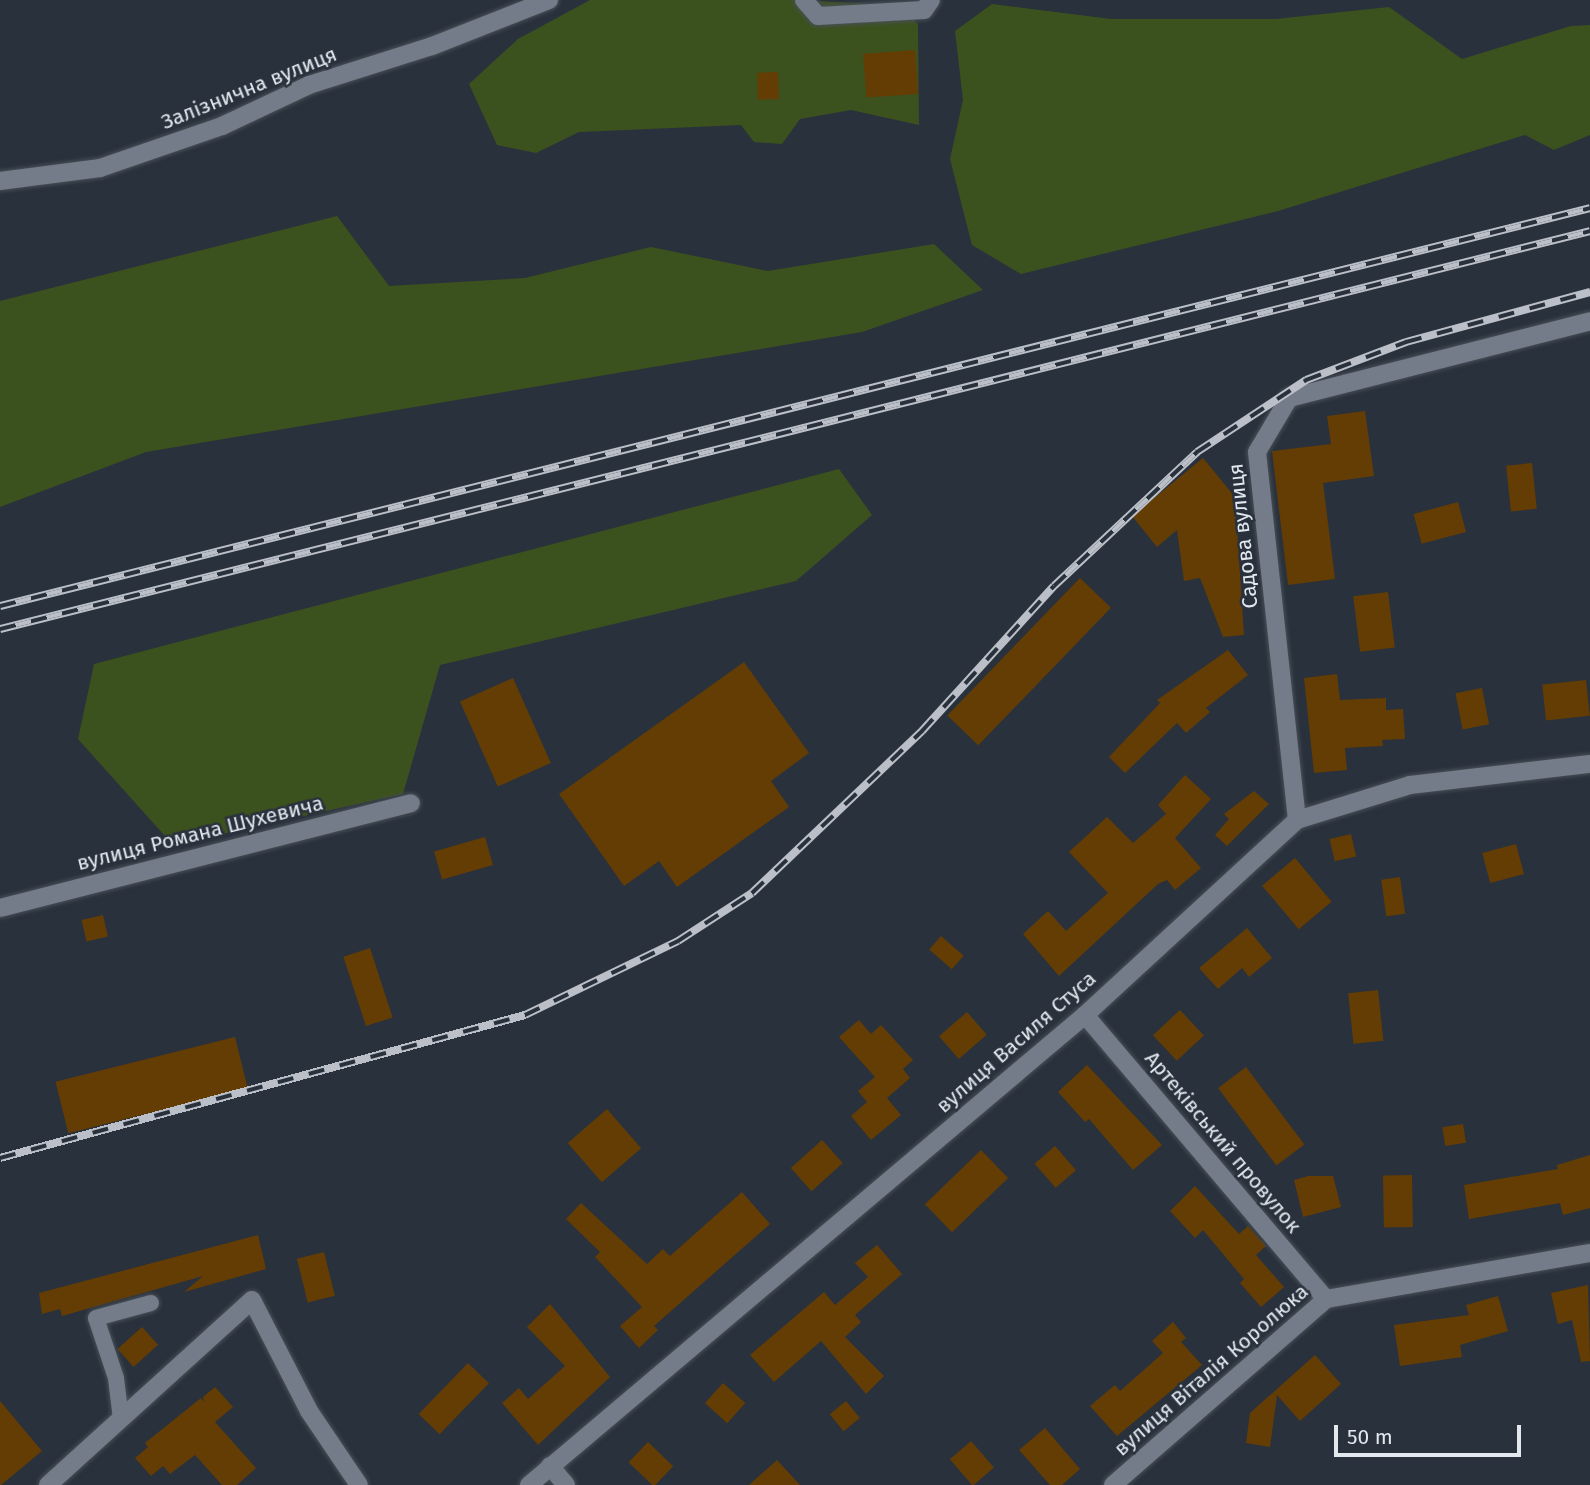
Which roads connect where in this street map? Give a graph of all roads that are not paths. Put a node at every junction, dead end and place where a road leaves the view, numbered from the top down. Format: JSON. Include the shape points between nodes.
{"nodes":[{"id":1,"x":549,"y":0,"type":"edge"},
{"id":2,"x":804,"y":0,"type":"edge"},
{"id":3,"x":931,"y":0,"type":"edge"},
{"id":4,"x":0,"y":181,"type":"edge"},
{"id":5,"x":1590,"y":321,"type":"edge"},
{"id":6,"x":1590,"y":764,"type":"edge"},
{"id":7,"x":411,"y":803,"type":"dead end"},
{"id":8,"x":1297,"y":820,"type":"junction"},
{"id":9,"x":0,"y":908,"type":"edge"},
{"id":10,"x":1085,"y":1015,"type":"junction"},
{"id":11,"x":1590,"y":1253,"type":"edge"},
{"id":12,"x":1326,"y":1298,"type":"junction"},
{"id":13,"x":151,"y":1303,"type":"dead end"},
{"id":14,"x":121,"y":1419,"type":"junction"},
{"id":15,"x":550,"y":1466,"type":"junction"},
{"id":16,"x":48,"y":1485,"type":"edge"},
{"id":17,"x":359,"y":1485,"type":"edge"},
{"id":18,"x":529,"y":1485,"type":"edge"},
{"id":19,"x":566,"y":1485,"type":"edge"},
{"id":20,"x":1113,"y":1485,"type":"edge"}],
"edges":[{"from":1,"to":4,"type":"street","name":"Залізнична вулиця","via":[[432,46],[309,85],[222,126],[100,168]]},
{"from":2,"to":3,"type":"street","via":[[818,16],[924,10]]},
{"from":5,"to":8,"type":"street","name":"Садова вулиця","via":[[1289,398],[1256,452]]},
{"from":6,"to":8,"type":"street","name":"вулиця Василя Стуса","via":[[1410,785]]},
{"from":7,"to":9,"type":"street","name":"вулиця Романа Шухевича"},
{"from":8,"to":10,"type":"street","name":"вулиця Василя Стуса"},
{"from":10,"to":12,"type":"street","name":"Артеківський провулок"},
{"from":10,"to":15,"type":"street","name":"вулиця Василя Стуса"},
{"from":11,"to":12,"type":"street","name":"вулиця Віталія Королюка"},
{"from":12,"to":20,"type":"street","name":"вулиця Віталія Королюка"},
{"from":13,"to":14,"type":"lane","via":[[96,1318],[116,1378]]},
{"from":14,"to":16,"type":"street"},
{"from":14,"to":17,"type":"street","via":[[252,1300],[309,1411]]},
{"from":15,"to":18,"type":"street","name":"вулиця Василя Стуса"},
{"from":15,"to":19,"type":"street"}]}
